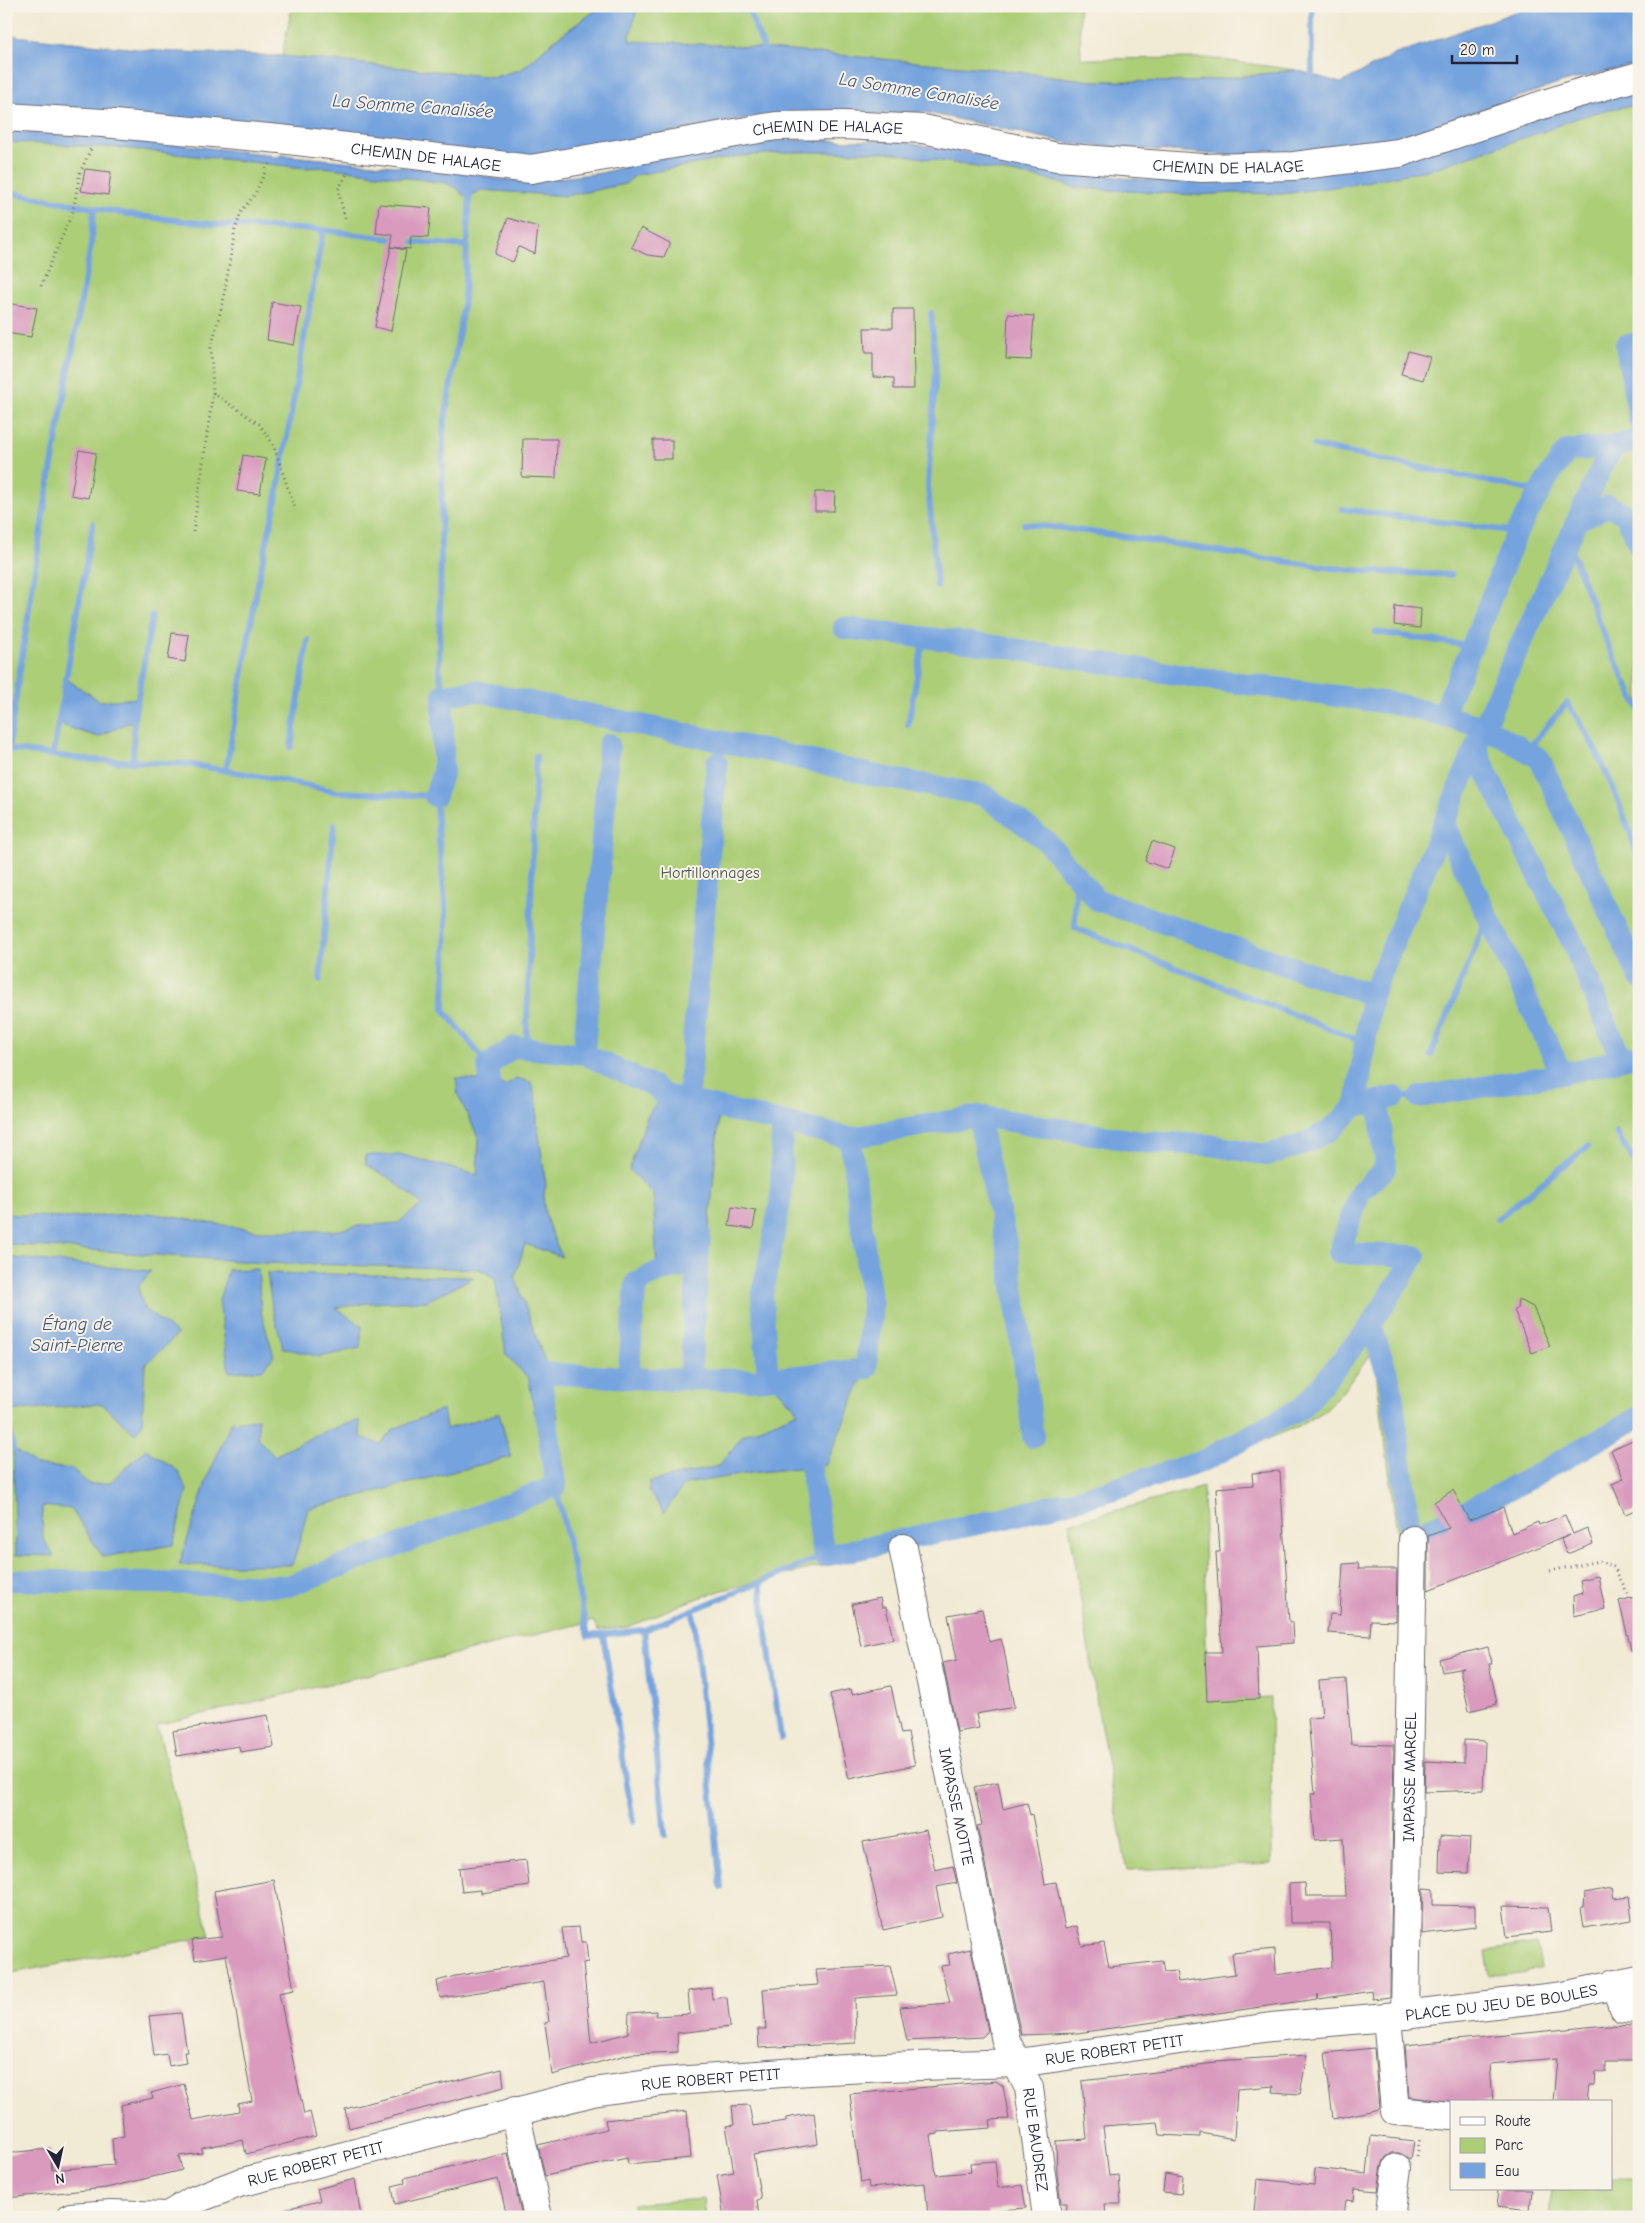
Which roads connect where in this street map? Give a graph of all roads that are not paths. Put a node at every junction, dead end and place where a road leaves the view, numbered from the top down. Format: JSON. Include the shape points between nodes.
{"nodes":[{"id":1,"x":1639,"y":76,"type":"edge"},
{"id":2,"x":6,"y":117,"type":"edge"},
{"id":3,"x":1413,"y":1540,"type":"dead end"},
{"id":4,"x":903,"y":1548,"type":"dead end"},
{"id":5,"x":1627,"y":1982,"type":"edge"},
{"id":6,"x":1639,"y":2009,"type":"edge"},
{"id":7,"x":1396,"y":2016,"type":"junction"},
{"id":8,"x":1271,"y":2027,"type":"joint"},
{"id":9,"x":1018,"y":2063,"type":"junction"},
{"id":10,"x":515,"y":2111,"type":"junction"},
{"id":11,"x":1450,"y":2116,"type":"edge"},
{"id":12,"x":1397,"y":2168,"type":"road end"},
{"id":13,"x":166,"y":2216,"type":"edge"},
{"id":14,"x":71,"y":2217,"type":"edge"},
{"id":15,"x":538,"y":2217,"type":"edge"},
{"id":16,"x":1047,"y":2217,"type":"edge"},
{"id":17,"x":1390,"y":2217,"type":"edge"}],
"edges":[{"from":1,"to":2,"type":"street","name":"CHEMIN DE HALAGE","via":[[1399,153],[1294,166],[1202,168],[1058,158],[923,129],[844,125],[776,126],[531,169],[280,139]]},
{"from":3,"to":7,"type":"street","name":"IMPASSE MARCEL"},
{"from":4,"to":9,"type":"street","name":"IMPASSE MOTTE","via":[[1006,2041]]},
{"from":5,"to":6,"type":"street","via":[[1623,2008]]},
{"from":5,"to":7,"type":"street","name":"PLACE DU JEU DE BOULES","via":[[1563,1996]]},
{"from":7,"to":8,"type":"street","name":"PLACE DU JEU DE BOULES"},
{"from":7,"to":11,"type":"street","name":"PLACE DU JEU DE BOULES","via":[[1395,2111]]},
{"from":8,"to":9,"type":"street","name":"RUE ROBERT PETIT"},
{"from":9,"to":10,"type":"street","name":"RUE ROBERT PETIT","via":[[886,2067],[662,2082],[592,2092]]},
{"from":9,"to":16,"type":"street","name":"RUE BAUDREZ","via":[[1030,2088]]},
{"from":10,"to":13,"type":"street","name":"RUE ROBERT PETIT","via":[[239,2183],[194,2200]]},
{"from":10,"to":15,"type":"street"},
{"from":12,"to":17,"type":"street"},
{"from":13,"to":14,"type":"street","via":[[111,2214]]}]}
